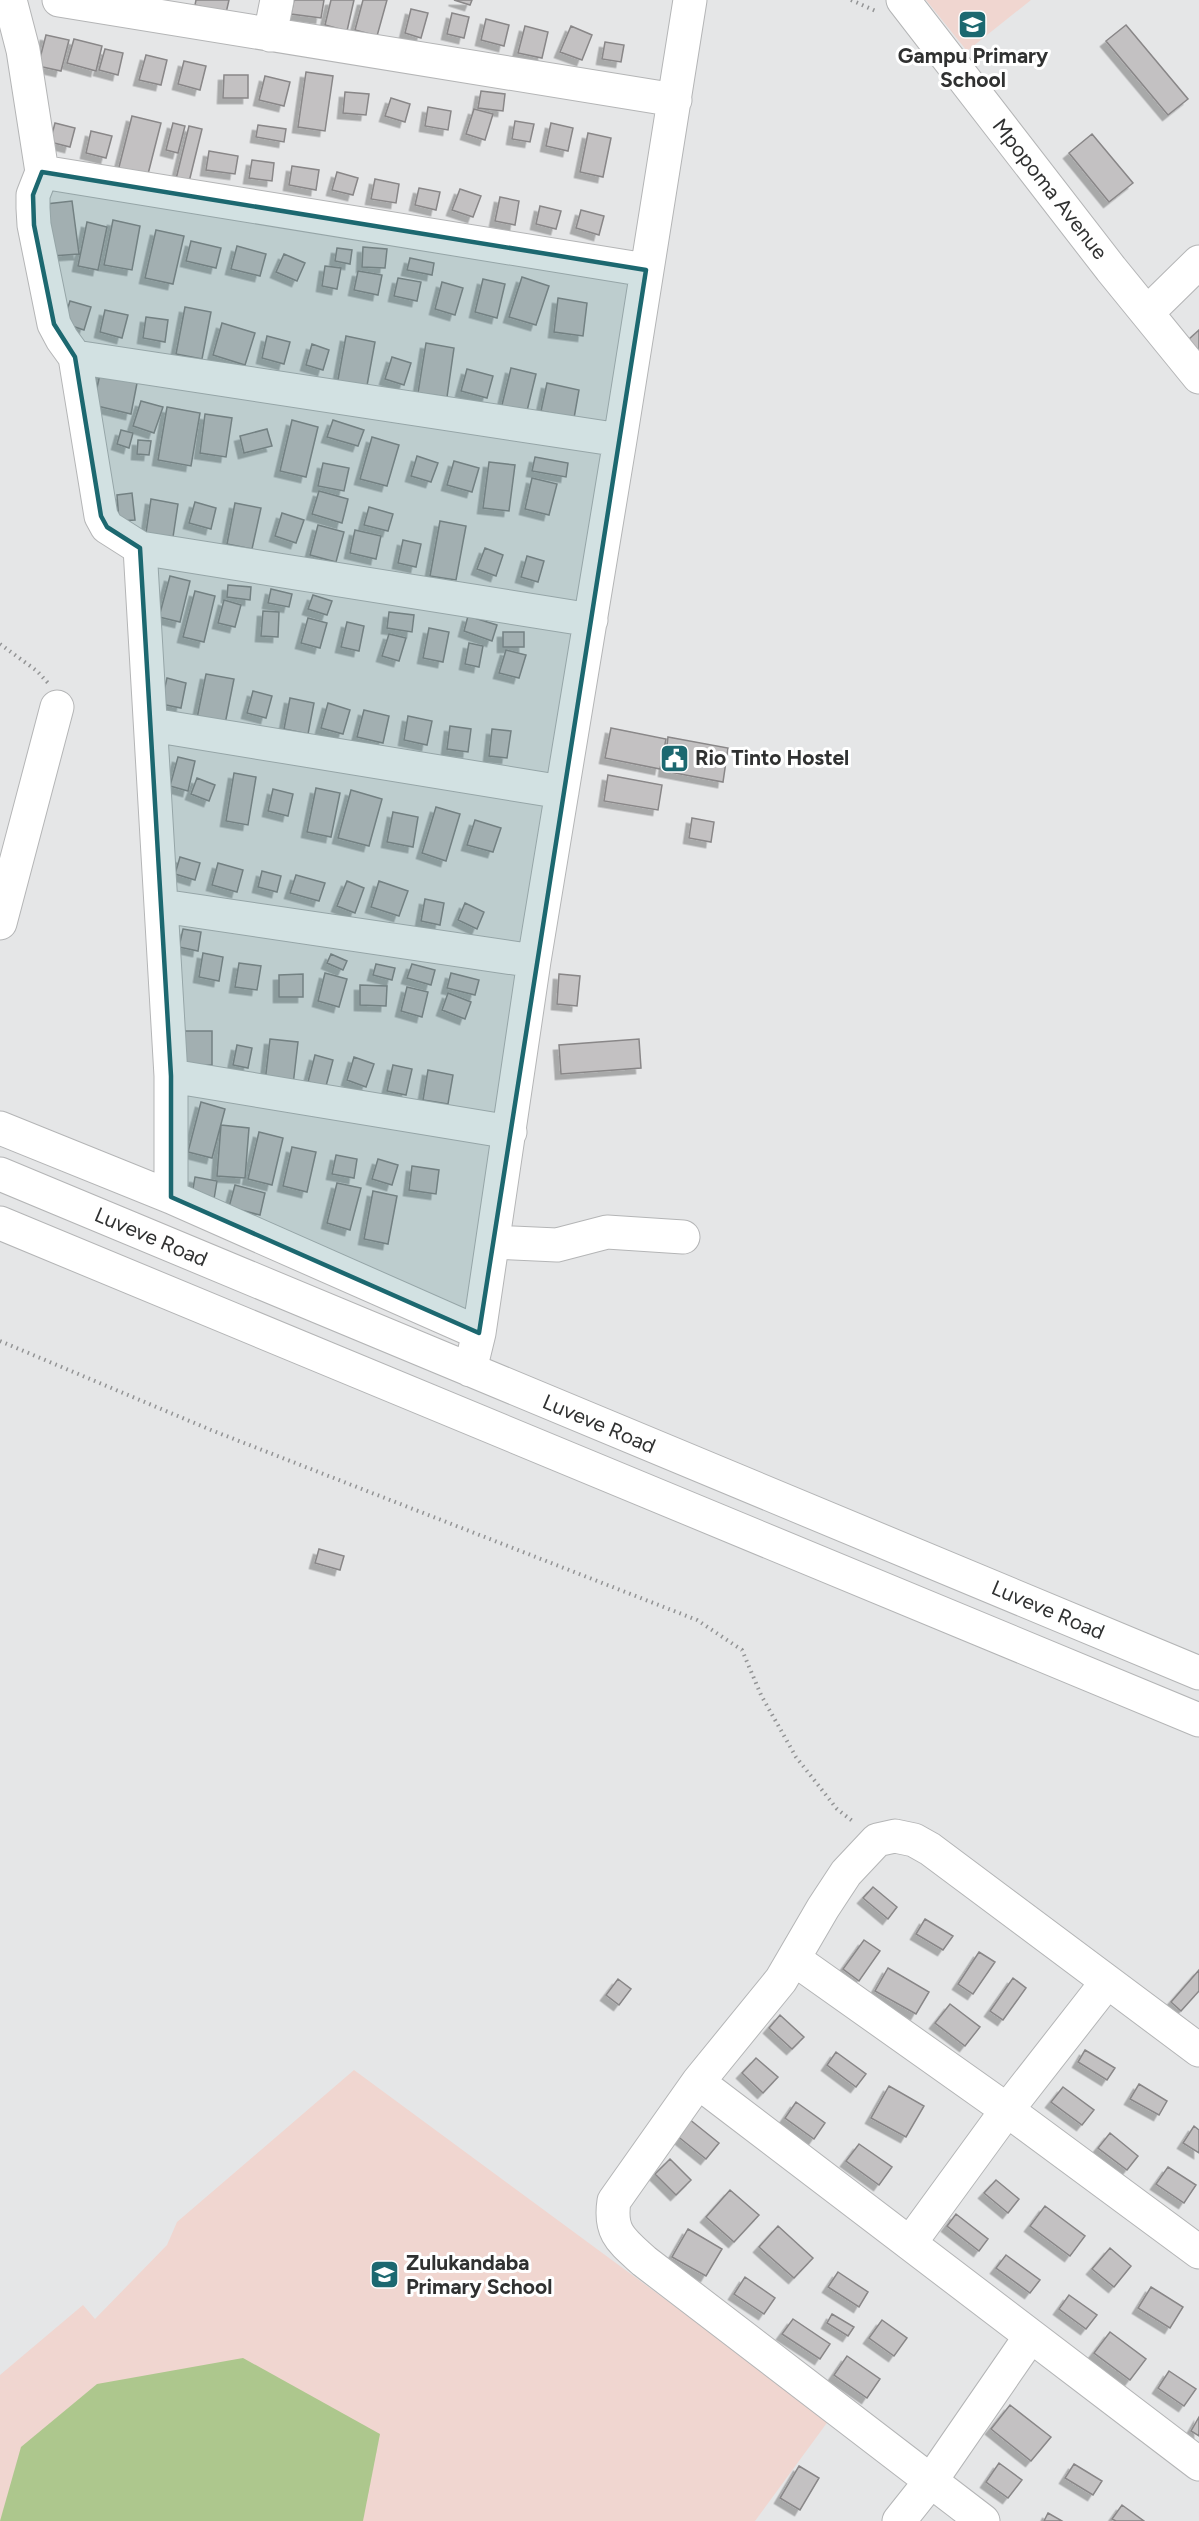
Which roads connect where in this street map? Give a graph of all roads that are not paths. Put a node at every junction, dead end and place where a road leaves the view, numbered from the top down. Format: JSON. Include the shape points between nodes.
{"nodes":[{"id":1,"x":10,"y":0,"type":"edge"},
{"id":2,"x":59,"y":0,"type":"edge"},
{"id":3,"x":277,"y":0,"type":"edge"},
{"id":4,"x":690,"y":0,"type":"edge"},
{"id":5,"x":903,"y":0,"type":"edge"},
{"id":6,"x":270,"y":35,"type":"junction"},
{"id":7,"x":675,"y":100,"type":"junction"},
{"id":8,"x":42,"y":172,"type":"junction"},
{"id":9,"x":1199,"y":262,"type":"edge"},
{"id":10,"x":646,"y":270,"type":"junction"},
{"id":11,"x":1148,"y":312,"type":"junction"},
{"id":12,"x":75,"y":357,"type":"junction"},
{"id":13,"x":1199,"y":377,"type":"edge"},
{"id":14,"x":620,"y":440,"type":"junction"},
{"id":15,"x":141,"y":548,"type":"junction"},
{"id":16,"x":591,"y":620,"type":"junction"},
{"id":17,"x":57,"y":707,"type":"road end"},
{"id":18,"x":152,"y":725,"type":"junction"},
{"id":19,"x":562,"y":792,"type":"junction"},
{"id":20,"x":162,"y":906,"type":"junction"},
{"id":21,"x":0,"y":922,"type":"edge"},
{"id":22,"x":534,"y":961,"type":"junction"},
{"id":23,"x":171,"y":1076,"type":"junction"},
{"id":24,"x":0,"y":1128,"type":"edge"},
{"id":25,"x":510,"y":1132,"type":"junction"},
{"id":26,"x":0,"y":1174,"type":"edge"},
{"id":27,"x":171,"y":1197,"type":"junction"},
{"id":28,"x":0,"y":1223,"type":"edge"},
{"id":29,"x":683,"y":1237,"type":"dead end"},
{"id":30,"x":493,"y":1242,"type":"junction"},
{"id":31,"x":479,"y":1333,"type":"junction"},
{"id":32,"x":470,"y":1370,"type":"junction"},
{"id":33,"x":1199,"y":1673,"type":"edge"},
{"id":34,"x":1199,"y":1720,"type":"edge"},
{"id":35,"x":795,"y":1959,"type":"junction"},
{"id":36,"x":1107,"y":1982,"type":"junction"},
{"id":37,"x":1199,"y":2050,"type":"edge"},
{"id":38,"x":698,"y":2082,"type":"junction"},
{"id":39,"x":1007,"y":2110,"type":"junction"},
{"id":40,"x":910,"y":2243,"type":"junction"},
{"id":41,"x":1199,"y":2252,"type":"edge"},
{"id":42,"x":1030,"y":2337,"type":"junction"},
{"id":43,"x":1199,"y":2464,"type":"edge"},
{"id":44,"x":930,"y":2482,"type":"junction"},
{"id":45,"x":899,"y":2521,"type":"edge"},
{"id":46,"x":983,"y":2521,"type":"edge"}],
"edges":[{"from":1,"to":8,"type":"street","via":[[23,50]]},
{"from":2,"to":6,"type":"street"},
{"from":3,"to":6,"type":"street"},
{"from":4,"to":7,"type":"street"},
{"from":5,"to":11,"type":"street","name":"Mpopoma Avenue"},
{"from":6,"to":7,"type":"street"},
{"from":7,"to":10,"type":"street"},
{"from":8,"to":10,"type":"street"},
{"from":8,"to":12,"type":"street","via":[[33,195],[34,225],[54,324]]},
{"from":9,"to":11,"type":"street"},
{"from":10,"to":14,"type":"street"},
{"from":11,"to":13,"type":"street","name":"Mpopoma Avenue"},
{"from":12,"to":14,"type":"street"},
{"from":12,"to":15,"type":"street","via":[[101,516],[107,527]]},
{"from":14,"to":16,"type":"street"},
{"from":15,"to":16,"type":"street"},
{"from":15,"to":18,"type":"street"},
{"from":16,"to":19,"type":"street"},
{"from":17,"to":21,"type":"street"},
{"from":18,"to":19,"type":"street"},
{"from":18,"to":20,"type":"street"},
{"from":19,"to":22,"type":"street"},
{"from":20,"to":22,"type":"street"},
{"from":20,"to":23,"type":"street"},
{"from":22,"to":25,"type":"street"},
{"from":23,"to":25,"type":"street"},
{"from":23,"to":27,"type":"street"},
{"from":24,"to":27,"type":"street"},
{"from":25,"to":30,"type":"street"},
{"from":26,"to":32,"type":"street","name":"Luveve Road"},
{"from":27,"to":31,"type":"street"},
{"from":28,"to":34,"type":"street","name":"Luveve Road"},
{"from":29,"to":30,"type":"street","via":[[607,1232],[557,1245]]},
{"from":30,"to":31,"type":"street"},
{"from":31,"to":32,"type":"street"},
{"from":32,"to":33,"type":"street","name":"Luveve Road"},
{"from":35,"to":36,"type":"street","via":[[846,1873],[877,1840],[895,1836],[914,1839],[930,1849]]},
{"from":35,"to":38,"type":"street"},
{"from":35,"to":39,"type":"street"},
{"from":36,"to":37,"type":"street"},
{"from":36,"to":39,"type":"street"},
{"from":38,"to":40,"type":"street"},
{"from":38,"to":44,"type":"street","via":[[614,2201],[612,2216],[619,2238]]},
{"from":39,"to":40,"type":"street"},
{"from":39,"to":41,"type":"street"},
{"from":40,"to":42,"type":"street"},
{"from":42,"to":43,"type":"street"},
{"from":42,"to":44,"type":"street"},
{"from":44,"to":45,"type":"street"},
{"from":44,"to":46,"type":"street"}]}
